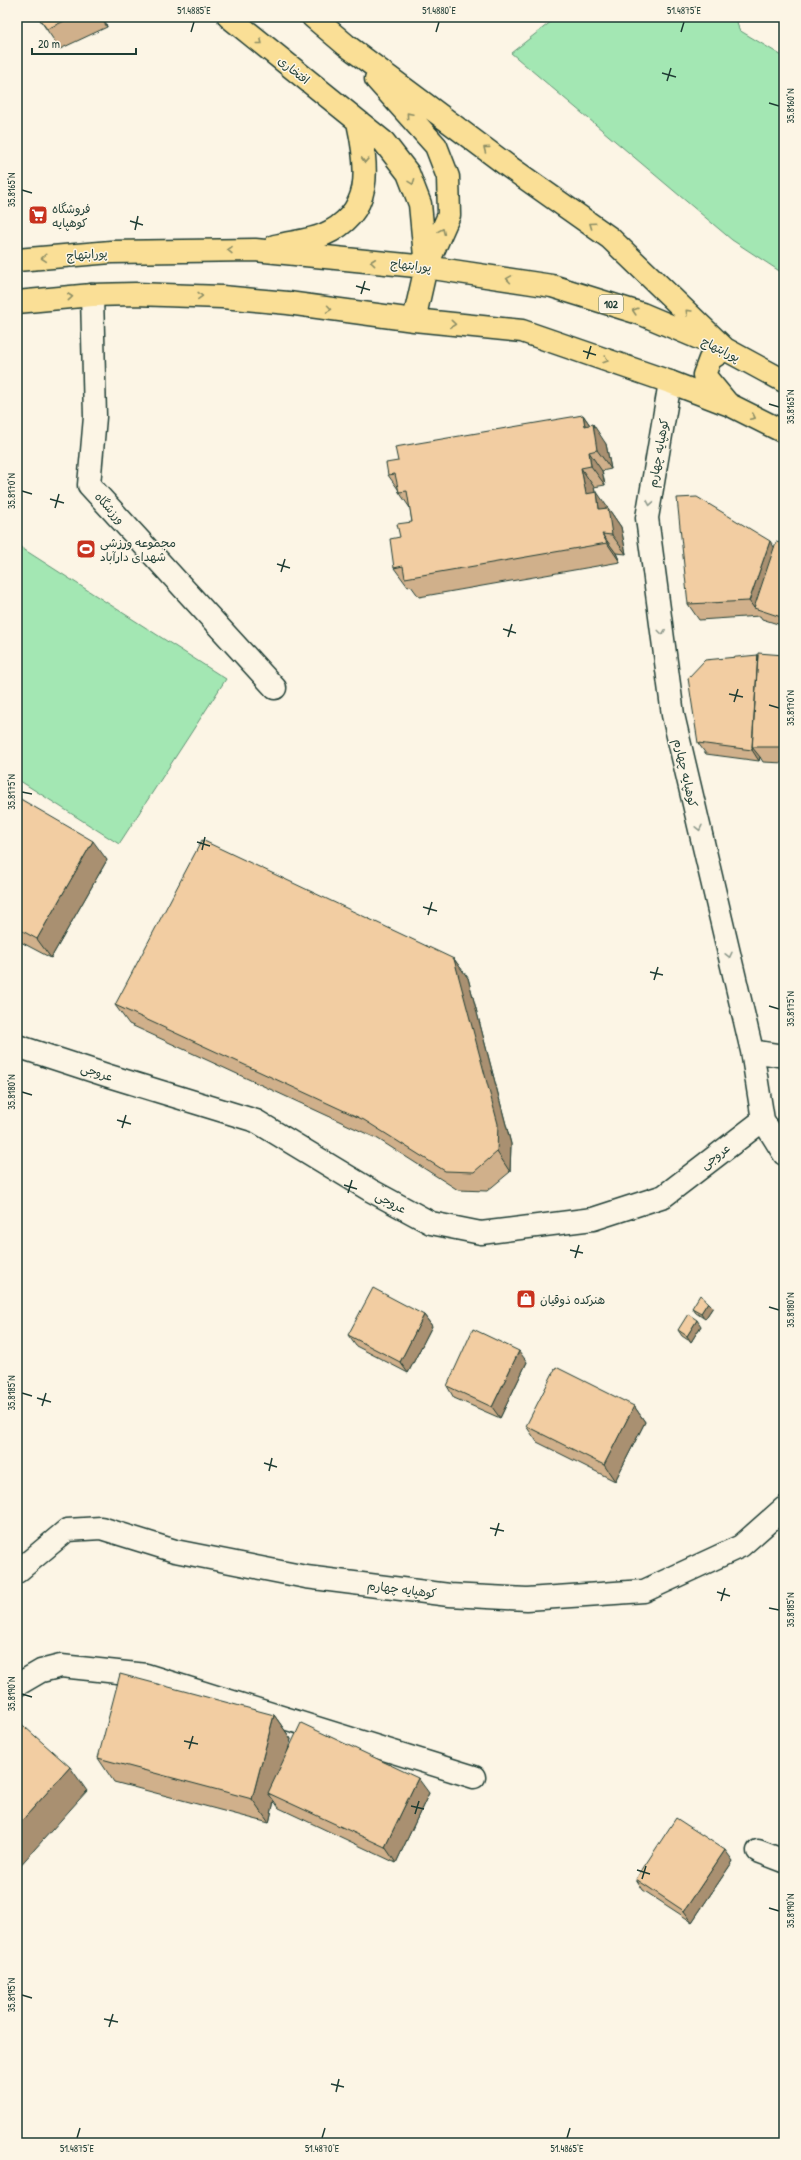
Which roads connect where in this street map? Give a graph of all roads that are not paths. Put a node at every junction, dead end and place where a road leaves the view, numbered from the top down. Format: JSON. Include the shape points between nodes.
{"nodes":[{"id":1,"x":229,"y":17,"type":"edge"},
{"id":2,"x":313,"y":17,"type":"edge"},
{"id":3,"x":346,"y":45,"type":"junction"},
{"id":4,"x":358,"y":122,"type":"junction"},
{"id":5,"x":255,"y":250,"type":"junction"},
{"id":6,"x":17,"y":260,"type":"edge"},
{"id":7,"x":426,"y":267,"type":"junction"},
{"id":8,"x":92,"y":295,"type":"junction"},
{"id":9,"x":17,"y":302,"type":"edge"},
{"id":10,"x":414,"y":320,"type":"junction"},
{"id":11,"x":725,"y":349,"type":"junction"},
{"id":12,"x":784,"y":381,"type":"edge"},
{"id":13,"x":670,"y":382,"type":"junction"},
{"id":14,"x":730,"y":406,"type":"junction"},
{"id":15,"x":784,"y":432,"type":"edge"},
{"id":16,"x":275,"y":688,"type":"dead end"},
{"id":17,"x":17,"y":1046,"type":"edge"},
{"id":18,"x":752,"y":1051,"type":"junction"},
{"id":19,"x":784,"y":1056,"type":"edge"},
{"id":20,"x":763,"y":1120,"type":"junction"},
{"id":21,"x":784,"y":1154,"type":"edge"},
{"id":22,"x":784,"y":1508,"type":"edge"},
{"id":23,"x":17,"y":1572,"type":"edge"},
{"id":24,"x":17,"y":1685,"type":"edge"},
{"id":25,"x":474,"y":1777,"type":"dead end"},
{"id":26,"x":758,"y":1850,"type":"dead end"},
{"id":27,"x":784,"y":1861,"type":"edge"}],
"edges":[{"from":1,"to":4,"type":"main road","name":"افتخاری","one_way":true},
{"from":2,"to":3,"type":"main road"},
{"from":7,"to":3,"type":"main road","one_way":true,"via":[[449,215],[448,177],[436,146]]},
{"from":11,"to":3,"type":"main road","one_way":true,"via":[[610,238],[508,166]]},
{"from":4,"to":5,"type":"main road","one_way":true,"via":[[366,156],[363,192],[356,209],[342,224],[321,235]]},
{"from":4,"to":7,"type":"main road","name":"افتخاری","one_way":true,"via":[[384,142],[408,172],[420,204]]},
{"from":5,"to":6,"type":"main road","name":"پورابتهاج","number":"102","one_way":true,"via":[[111,252]]},
{"from":7,"to":5,"type":"main road","name":"پورابتهاج","number":"102","one_way":true},
{"from":7,"to":10,"type":"main road"},
{"from":11,"to":7,"type":"main road","name":"پورابتهاج","number":"102","one_way":true,"via":[[642,314],[552,286]]},
{"from":9,"to":8,"type":"main road","one_way":true},
{"from":8,"to":10,"type":"main road","one_way":true,"via":[[222,297]]},
{"from":8,"to":16,"type":"street","name":"ورزشگاه","via":[[95,417],[89,485]]},
{"from":10,"to":13,"type":"main road","one_way":true,"via":[[522,331]]},
{"from":11,"to":12,"type":"main road","name":"پورابتهاج","number":"102"},
{"from":11,"to":14,"type":"main road","via":[[710,359],[704,375]]},
{"from":13,"to":14,"type":"main road"},
{"from":13,"to":18,"type":"street","name":"کوهپایه چهارم","one_way":true,"via":[[647,518],[673,715]]},
{"from":14,"to":15,"type":"main road","one_way":true},
{"from":17,"to":20,"type":"street","name":"عروجی","via":[[256,1121],[370,1190],[431,1223],[481,1232],[593,1219],[664,1196]]},
{"from":18,"to":19,"type":"street"},
{"from":18,"to":20,"type":"street","name":"کوهپایه چهارم"},
{"from":20,"to":21,"type":"street","name":"کوهپایه چهارم"},
{"from":22,"to":23,"type":"street","name":"کوهپایه چهارم","via":[[741,1546],[644,1591],[527,1599],[449,1594],[306,1577],[175,1551],[100,1528],[67,1530]]},
{"from":24,"to":25,"type":"street","via":[[41,1671],[61,1666],[146,1675]]},
{"from":26,"to":27,"type":"street"}]}
